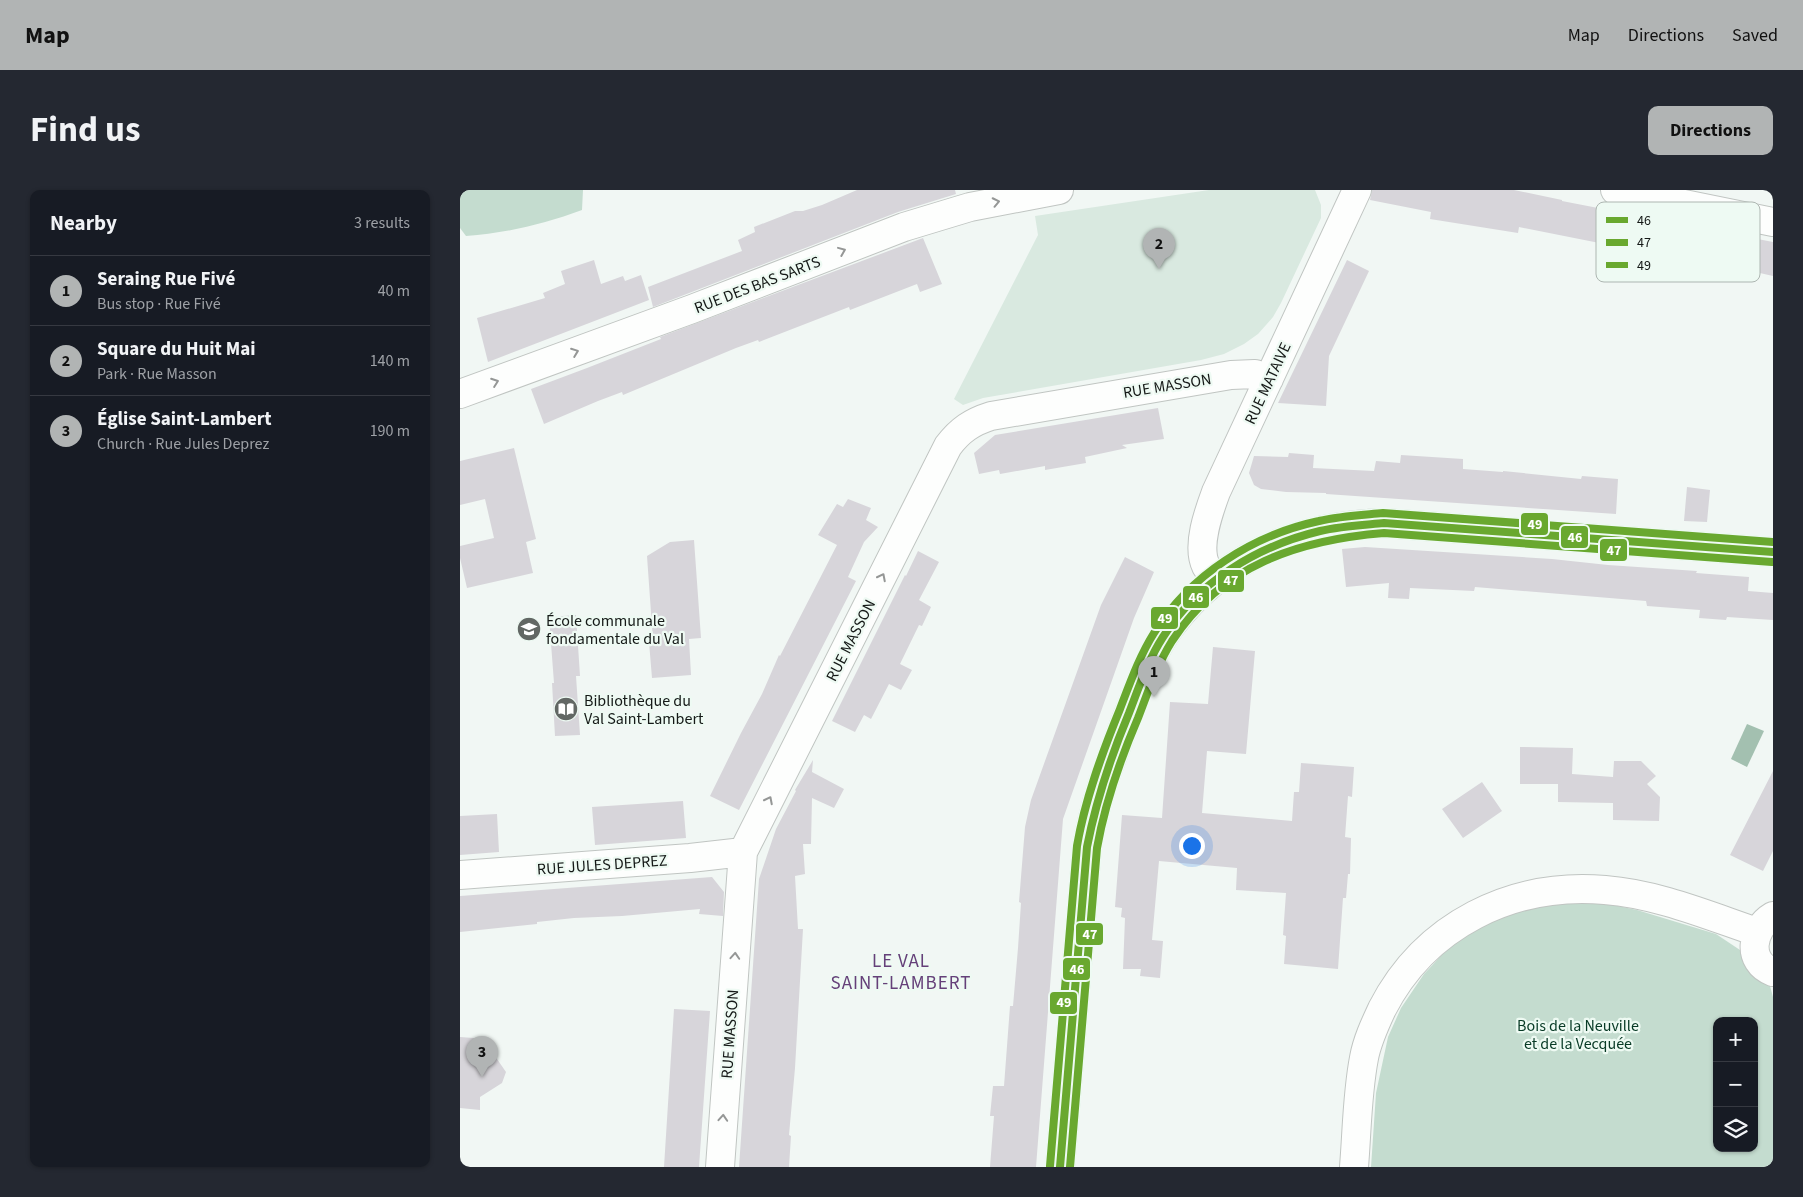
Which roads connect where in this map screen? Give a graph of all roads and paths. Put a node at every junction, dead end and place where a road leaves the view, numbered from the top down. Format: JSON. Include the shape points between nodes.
{"nodes":[{"id":1,"x":1059,"y":190,"type":"edge"},
{"id":2,"x":1615,"y":190,"type":"edge"},
{"id":3,"x":1349,"y":197,"type":"edge"},
{"id":4,"x":1674,"y":202,"type":"edge"},
{"id":5,"x":1760,"y":219,"type":"edge"},
{"id":6,"x":1773,"y":222,"type":"edge"},
{"id":7,"x":1269,"y":379,"type":"junction"},
{"id":8,"x":460,"y":394,"type":"edge"},
{"id":9,"x":1773,"y":552,"type":"edge"},
{"id":10,"x":1216,"y":579,"type":"junction"},
{"id":11,"x":743,"y":852,"type":"junction"},
{"id":12,"x":460,"y":875,"type":"edge"},
{"id":13,"x":1765,"y":924,"type":"edge"},
{"id":14,"x":1773,"y":972,"type":"edge"},
{"id":15,"x":720,"y":1167,"type":"edge"},
{"id":16,"x":1060,"y":1167,"type":"edge"},
{"id":17,"x":1354,"y":1167,"type":"edge"}],
"edges":[{"from":8,"to":1,"type":"street","name":"RUE DES BAS SARTS","one_way":true,"via":[[904,227],[970,207]]},
{"from":2,"to":4,"type":"street"},
{"from":3,"to":7,"type":"street","name":"RUE MATAIVE"},
{"from":5,"to":6,"type":"street"},
{"from":7,"to":10,"type":"street","name":"RUE MATAIVE","via":[[1207,518],[1203,553],[1206,566]]},
{"from":11,"to":7,"type":"street","name":"RUE MASSON","one_way":true,"via":[[948,446],[956,436],[976,421],[1031,409],[1231,375],[1254,374]]},
{"from":9,"to":10,"type":"street","via":[[1384,523],[1354,524],[1313,532],[1262,550]]},
{"from":10,"to":16,"type":"street","via":[[1169,628],[1156,650],[1114,750],[1092,820]]},
{"from":11,"to":12,"type":"street","name":"RUE JULES DEPREZ"},
{"from":15,"to":11,"type":"street","name":"RUE MASSON","one_way":true},
{"from":13,"to":14,"type":"street","via":[[1755,949],[1763,966]]},
{"from":13,"to":17,"type":"street","via":[[1642,895],[1576,888],[1521,896],[1466,920],[1415,959],[1401,976],[1379,1016],[1364,1058]]}]}
